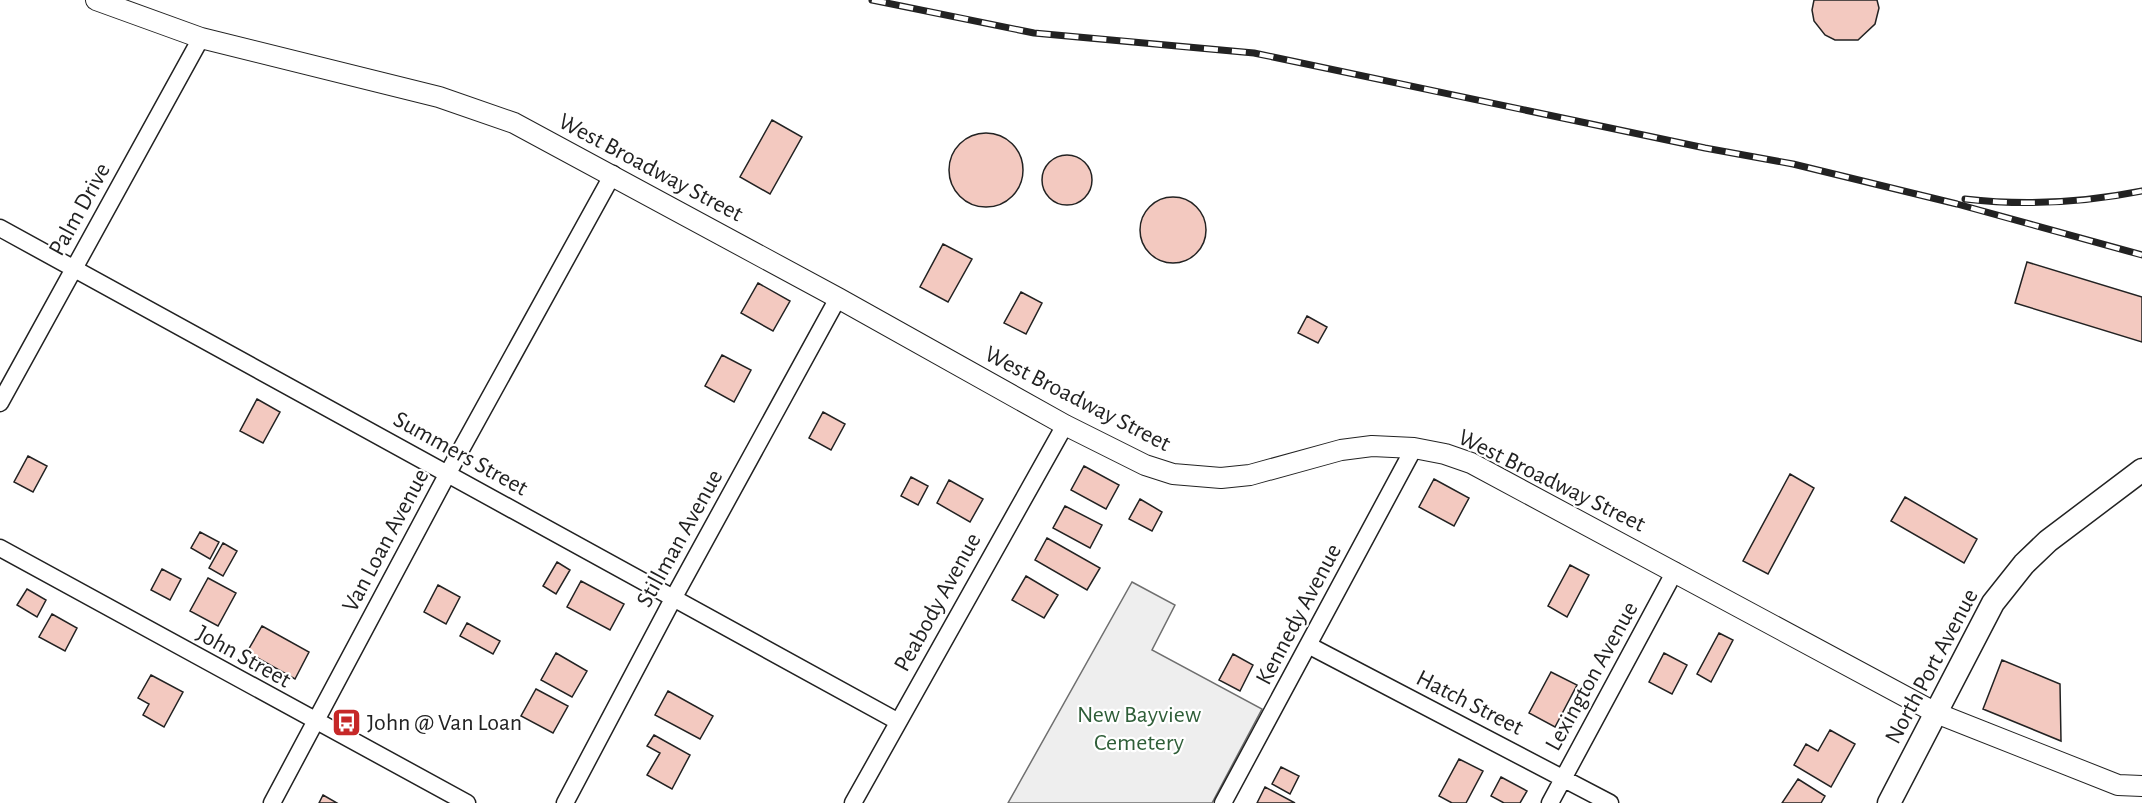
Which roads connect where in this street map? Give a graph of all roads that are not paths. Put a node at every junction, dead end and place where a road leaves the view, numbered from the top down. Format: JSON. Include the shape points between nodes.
{"nodes":[{"id":1,"x":96,"y":0,"type":"edge"},
{"id":2,"x":201,"y":38,"type":"junction"},
{"id":3,"x":613,"y":174,"type":"junction"},
{"id":4,"x":0,"y":228,"type":"edge"},
{"id":5,"x":74,"y":269,"type":"junction"},
{"id":6,"x":838,"y":298,"type":"junction"},
{"id":7,"x":0,"y":403,"type":"edge"},
{"id":8,"x":1065,"y":425,"type":"junction"},
{"id":9,"x":1414,"y":448,"type":"junction"},
{"id":10,"x":2142,"y":470,"type":"edge"},
{"id":11,"x":448,"y":472,"type":"junction"},
{"id":12,"x":0,"y":548,"type":"edge"},
{"id":13,"x":1675,"y":571,"type":"junction"},
{"id":14,"x":674,"y":597,"type":"junction"},
{"id":15,"x":1308,"y":645,"type":"junction"},
{"id":16,"x":1936,"y":713,"type":"junction"},
{"id":17,"x":897,"y":721,"type":"junction"},
{"id":18,"x":316,"y":723,"type":"junction"},
{"id":19,"x":1563,"y":777,"type":"junction"},
{"id":20,"x":2142,"y":786,"type":"edge"},
{"id":21,"x":272,"y":803,"type":"edge"},
{"id":22,"x":467,"y":803,"type":"edge"},
{"id":23,"x":565,"y":803,"type":"edge"},
{"id":24,"x":853,"y":803,"type":"edge"},
{"id":25,"x":1223,"y":803,"type":"edge"},
{"id":26,"x":1550,"y":803,"type":"edge"},
{"id":27,"x":1610,"y":803,"type":"edge"},
{"id":28,"x":1889,"y":803,"type":"edge"}],
"edges":[{"from":1,"to":2,"type":"street","name":"West Broadway Street"},
{"from":2,"to":3,"type":"street","name":"West Broadway Street","via":[[439,97],[514,123]]},
{"from":2,"to":5,"type":"street","name":"Palm Drive"},
{"from":3,"to":6,"type":"street","name":"West Broadway Street"},
{"from":3,"to":11,"type":"street","name":"Van Loan Avenue"},
{"from":4,"to":5,"type":"street","name":"Summers Street"},
{"from":5,"to":7,"type":"street","name":"Palm Drive"},
{"from":5,"to":11,"type":"street","name":"Summers Street"},
{"from":6,"to":8,"type":"street","name":"West Broadway Street"},
{"from":6,"to":14,"type":"street","name":"Stillman Avenue"},
{"from":8,"to":9,"type":"street","name":"West Broadway Street","via":[[1145,465],[1173,474],[1211,477],[1250,476],[1361,447]]},
{"from":8,"to":17,"type":"street","name":"Peabody Avenue"},
{"from":9,"to":13,"type":"street","name":"West Broadway Street","via":[[1471,463]]},
{"from":9,"to":15,"type":"street","name":"Kennedy Avenue"},
{"from":10,"to":16,"type":"main road","name":"North Port Avenue","via":[[2048,541],[2024,564],[1993,603]]},
{"from":11,"to":14,"type":"street","name":"Summers Street"},
{"from":11,"to":18,"type":"street","name":"Van Loan Avenue"},
{"from":12,"to":18,"type":"street","name":"John Street"},
{"from":13,"to":16,"type":"street","name":"West Broadway Street"},
{"from":13,"to":19,"type":"street","name":"Lexington Avenue"},
{"from":14,"to":17,"type":"street","name":"Summers Street"},
{"from":14,"to":23,"type":"street","name":"Stillman Avenue"},
{"from":15,"to":19,"type":"street","name":"Hatch Street"},
{"from":15,"to":25,"type":"street","name":"Kennedy Avenue"},
{"from":16,"to":20,"type":"street","name":"West Broadway Street","via":[[2118,785]]},
{"from":16,"to":28,"type":"main road","name":"North Port Avenue"},
{"from":17,"to":24,"type":"street","name":"Peabody Avenue"},
{"from":18,"to":21,"type":"street","name":"Van Loan Avenue"},
{"from":18,"to":22,"type":"street","name":"John Street"},
{"from":19,"to":26,"type":"street","name":"Lexington Avenue"},
{"from":19,"to":27,"type":"street","name":"Hatch Street"}]}
